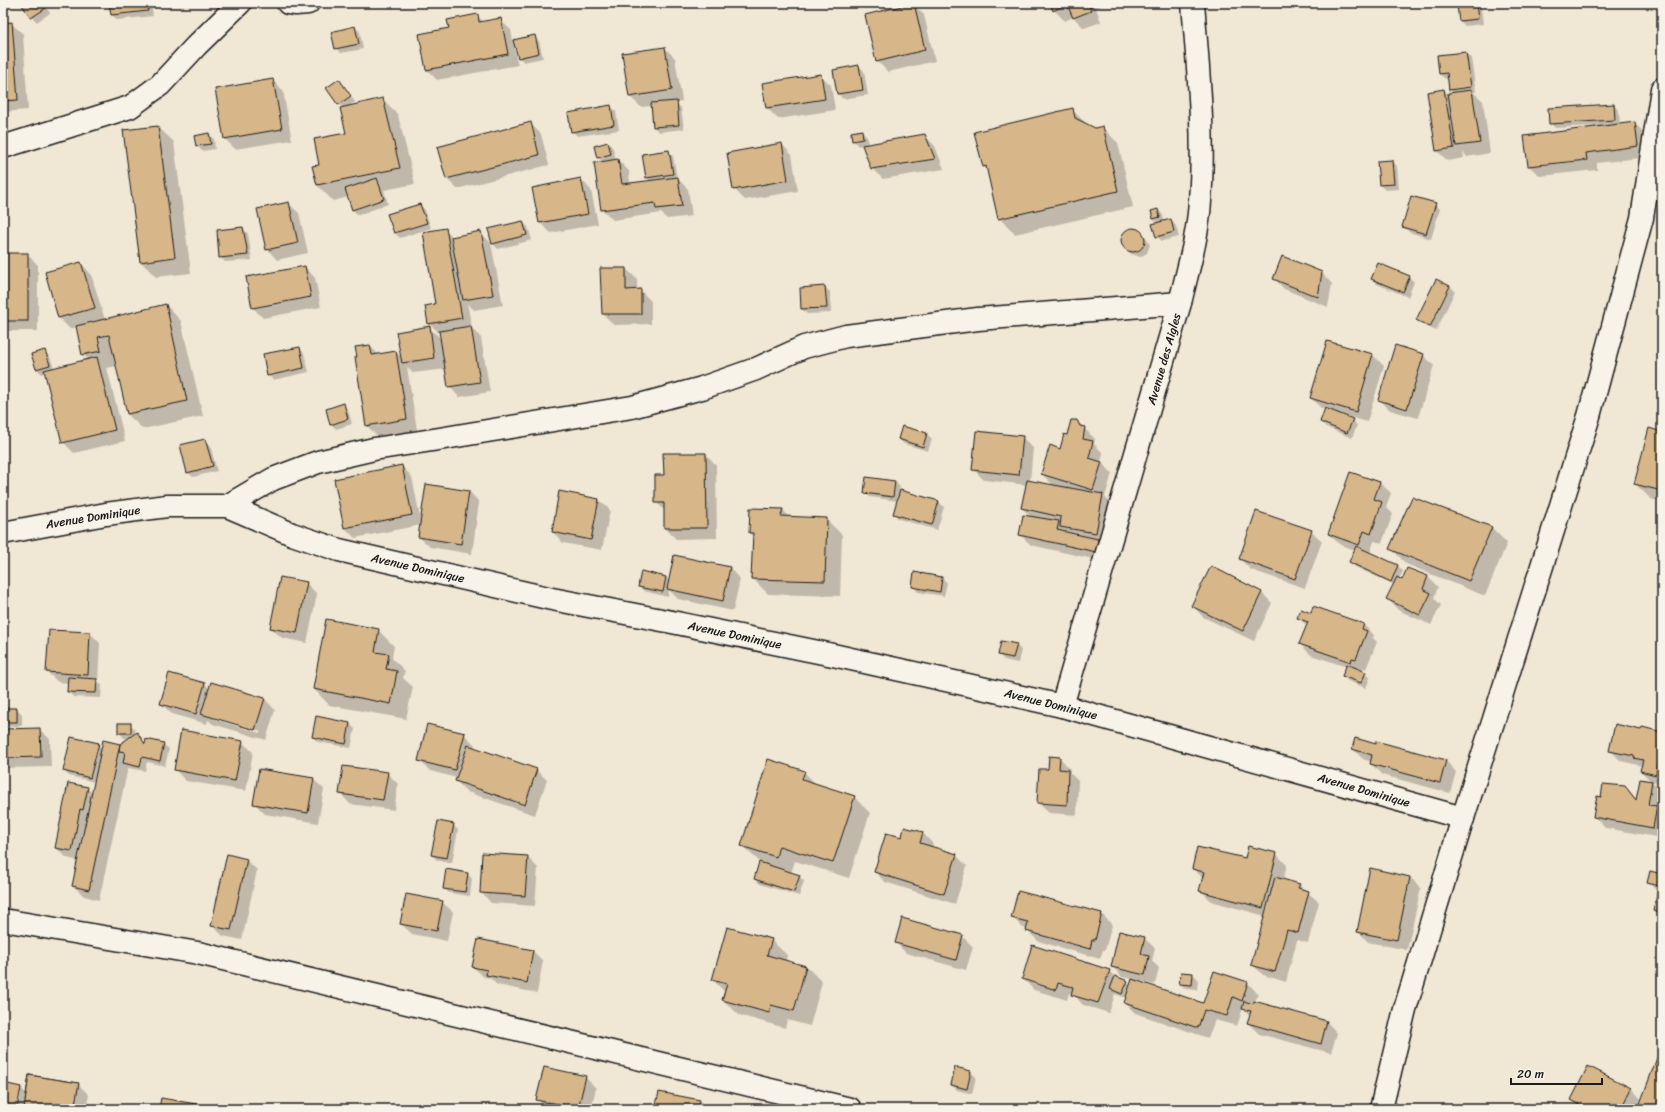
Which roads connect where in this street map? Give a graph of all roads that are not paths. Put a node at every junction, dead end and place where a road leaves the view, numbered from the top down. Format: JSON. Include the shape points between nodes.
{"nodes":[{"id":1,"x":240,"y":3,"type":"edge"},
{"id":2,"x":288,"y":3,"type":"edge"},
{"id":3,"x":308,"y":3,"type":"edge"},
{"id":4,"x":1193,"y":3,"type":"edge"},
{"id":5,"x":1662,"y":89,"type":"edge"},
{"id":6,"x":3,"y":147,"type":"edge"},
{"id":7,"x":1180,"y":303,"type":"junction"},
{"id":8,"x":227,"y":506,"type":"junction"},
{"id":9,"x":3,"y":533,"type":"edge"},
{"id":10,"x":1062,"y":706,"type":"junction"},
{"id":11,"x":1463,"y":818,"type":"junction"},
{"id":12,"x":3,"y":920,"type":"edge"},
{"id":13,"x":850,"y":1109,"type":"edge"},
{"id":14,"x":1381,"y":1109,"type":"edge"}],
"edges":[{"from":1,"to":6,"type":"street","via":[[160,85],[130,108]]},
{"from":2,"to":3,"type":"street"},
{"from":4,"to":7,"type":"street","name":"Avenue des Aigles","via":[[1202,144],[1200,202],[1194,247]]},
{"from":5,"to":11,"type":"street","via":[[1642,218],[1589,416]]},
{"from":7,"to":8,"type":"street","via":[[978,319],[846,336],[804,347],[756,369],[702,388],[632,406],[374,448],[318,462],[273,479]]},
{"from":7,"to":10,"type":"street","name":"Avenue des Aigles"},
{"from":8,"to":9,"type":"street","name":"Avenue Dominique","via":[[159,507]]},
{"from":8,"to":10,"type":"street","name":"Avenue Dominique","via":[[292,534],[338,550],[552,599],[667,620]]},
{"from":10,"to":11,"type":"street","name":"Avenue Dominique"},
{"from":11,"to":14,"type":"street","via":[[1405,1009]]},
{"from":12,"to":13,"type":"street","via":[[198,954]]}]}
